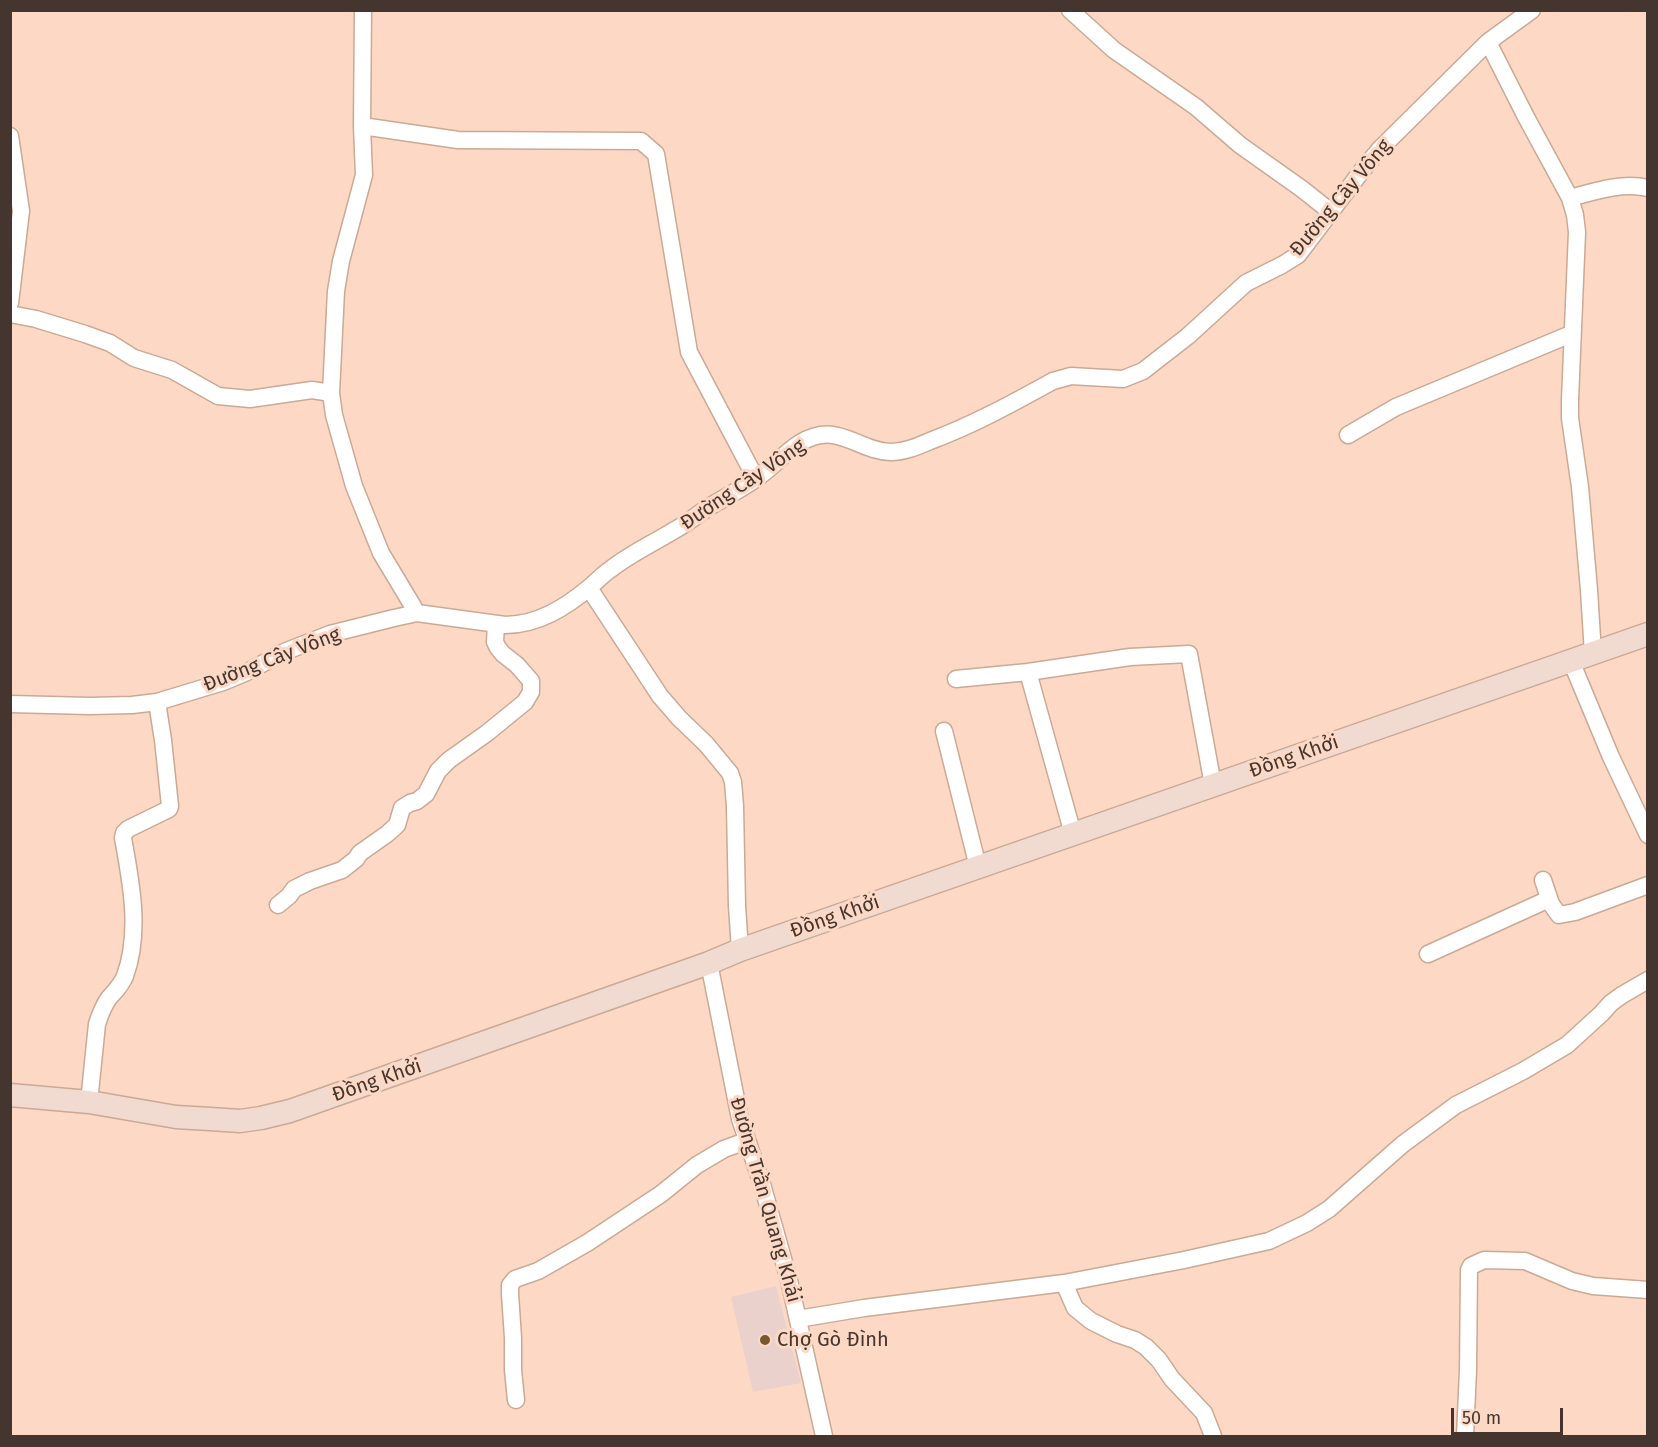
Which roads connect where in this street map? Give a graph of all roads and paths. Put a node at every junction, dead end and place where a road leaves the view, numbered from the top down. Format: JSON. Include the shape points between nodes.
{"nodes":[{"id":1,"x":363,"y":10,"type":"edge"},
{"id":2,"x":1070,"y":10,"type":"edge"},
{"id":3,"x":1532,"y":10,"type":"edge"},
{"id":4,"x":1488,"y":42,"type":"junction"},
{"id":5,"x":362,"y":126,"type":"junction"},
{"id":6,"x":10,"y":136,"type":"edge"},
{"id":7,"x":1647,"y":188,"type":"edge"},
{"id":8,"x":1570,"y":198,"type":"junction"},
{"id":9,"x":1331,"y":212,"type":"junction"},
{"id":10,"x":10,"y":303,"type":"edge"},
{"id":11,"x":10,"y":314,"type":"edge"},
{"id":12,"x":1571,"y":334,"type":"junction"},
{"id":13,"x":331,"y":393,"type":"junction"},
{"id":14,"x":1348,"y":435,"type":"dead end"},
{"id":15,"x":756,"y":479,"type":"junction"},
{"id":16,"x":589,"y":588,"type":"junction"},
{"id":17,"x":417,"y":614,"type":"junction"},
{"id":18,"x":496,"y":624,"type":"junction"},
{"id":19,"x":1647,"y":634,"type":"edge"},
{"id":20,"x":1593,"y":654,"type":"junction"},
{"id":21,"x":1571,"y":661,"type":"junction"},
{"id":22,"x":1028,"y":672,"type":"junction"},
{"id":23,"x":956,"y":679,"type":"dead end"},
{"id":24,"x":157,"y":702,"type":"junction"},
{"id":25,"x":10,"y":704,"type":"edge"},
{"id":26,"x":944,"y":731,"type":"dead end"},
{"id":27,"x":1213,"y":785,"type":"junction"},
{"id":28,"x":1073,"y":834,"type":"junction"},
{"id":29,"x":1647,"y":835,"type":"edge"},
{"id":30,"x":978,"y":867,"type":"junction"},
{"id":31,"x":1543,"y":880,"type":"dead end"},
{"id":32,"x":1647,"y":885,"type":"edge"},
{"id":33,"x":1549,"y":899,"type":"junction"},
{"id":34,"x":278,"y":905,"type":"dead end"},
{"id":35,"x":740,"y":950,"type":"junction"},
{"id":36,"x":1428,"y":954,"type":"dead end"},
{"id":37,"x":709,"y":963,"type":"junction"},
{"id":38,"x":1647,"y":980,"type":"edge"},
{"id":39,"x":10,"y":1095,"type":"edge"},
{"id":40,"x":89,"y":1102,"type":"junction"},
{"id":41,"x":746,"y":1141,"type":"junction"},
{"id":42,"x":1064,"y":1283,"type":"junction"},
{"id":43,"x":1647,"y":1290,"type":"edge"},
{"id":44,"x":798,"y":1319,"type":"junction"},
{"id":45,"x":516,"y":1400,"type":"dead end"},
{"id":46,"x":825,"y":1437,"type":"edge"},
{"id":47,"x":1213,"y":1437,"type":"edge"},
{"id":48,"x":1465,"y":1437,"type":"edge"}],
"edges":[{"from":1,"to":5,"type":"street"},
{"from":2,"to":9,"type":"street","via":[[1114,50],[1196,107]]},
{"from":3,"to":4,"type":"street","name":"Đường Cây Vông"},
{"from":4,"to":8,"type":"street"},
{"from":4,"to":9,"type":"street","name":"Đường Cây Vông","via":[[1381,148]]},
{"from":5,"to":13,"type":"street","via":[[364,175],[336,291]]},
{"from":5,"to":15,"type":"street","via":[[458,140],[641,141],[656,154],[689,352]]},
{"from":6,"to":10,"type":"street","via":[[21,211]]},
{"from":7,"to":8,"type":"street","via":[[1630,185]]},
{"from":8,"to":12,"type":"street","via":[[1577,232]]},
{"from":9,"to":15,"type":"street","name":"Đường Cây Vông","via":[[1298,255],[1246,283],[1188,336],[1123,380],[1071,376],[1053,381],[953,433],[910,449],[893,452],[831,434],[815,437],[801,443]]},
{"from":11,"to":13,"type":"street","via":[[85,333],[134,358],[172,370],[218,396],[250,399],[312,390]]},
{"from":12,"to":14,"type":"street","via":[[1396,406]]},
{"from":12,"to":20,"type":"street","via":[[1570,418],[1580,487]]},
{"from":13,"to":17,"type":"street","via":[[358,496],[381,553]]},
{"from":15,"to":16,"type":"street","name":"Đường Cây Vông","via":[[610,569]]},
{"from":16,"to":18,"type":"street","name":"Đường Cây Vông","via":[[532,622]]},
{"from":16,"to":35,"type":"street","via":[[660,696],[730,773],[735,806]]},
{"from":17,"to":18,"type":"street","name":"Đường Cây Vông"},
{"from":17,"to":24,"type":"street","name":"Đường Cây Vông","via":[[330,634],[223,682]]},
{"from":18,"to":34,"type":"street","via":[[498,648],[531,681],[531,692],[525,702],[449,760],[426,794],[402,808],[397,825],[387,834],[342,870],[294,889]]},
{"from":19,"to":20,"type":"main road","name":"Đồng Khởi"},
{"from":20,"to":21,"type":"main road","name":"Đồng Khởi"},
{"from":21,"to":27,"type":"main road","name":"Đồng Khởi"},
{"from":21,"to":29,"type":"street"},
{"from":22,"to":23,"type":"street"},
{"from":22,"to":27,"type":"street","via":[[1130,657],[1189,654]]},
{"from":22,"to":28,"type":"street"},
{"from":24,"to":25,"type":"street","name":"Đường Cây Vông","via":[[90,706]]},
{"from":24,"to":40,"type":"street","via":[[170,806],[123,833],[132,891],[132,946],[121,985],[108,999],[97,1024]]},
{"from":26,"to":30,"type":"street"},
{"from":27,"to":28,"type":"main road","name":"Đồng Khởi"},
{"from":28,"to":30,"type":"main road","name":"Đồng Khởi"},
{"from":30,"to":35,"type":"main road","name":"Đồng Khởi"},
{"from":31,"to":33,"type":"street"},
{"from":32,"to":33,"type":"street","via":[[1558,915]]},
{"from":33,"to":36,"type":"street"},
{"from":35,"to":37,"type":"main road","name":"Đồng Khởi"},
{"from":37,"to":40,"type":"main road","name":"Đồng Khởi","via":[[261,1119],[176,1117]]},
{"from":37,"to":41,"type":"street","name":"Đường Trần Quang Khải"},
{"from":38,"to":42,"type":"street","via":[[1622,994],[1567,1046],[1431,1122],[1329,1209],[1307,1223],[1246,1248]]},
{"from":39,"to":40,"type":"main road","name":"Đồng Khởi"},
{"from":41,"to":44,"type":"street","name":"Đường Trần Quang Khải","via":[[765,1192]]},
{"from":41,"to":45,"type":"street","via":[[697,1166],[587,1243],[538,1271],[515,1279],[510,1294]]},
{"from":42,"to":44,"type":"street"},
{"from":42,"to":47,"type":"street","via":[[1075,1308],[1091,1321],[1140,1343],[1159,1360],[1204,1413]]},
{"from":43,"to":48,"type":"street","via":[[1593,1286],[1525,1261],[1484,1260],[1471,1266]]},
{"from":44,"to":46,"type":"street","name":"Đường Trần Quang Khải"}]}
